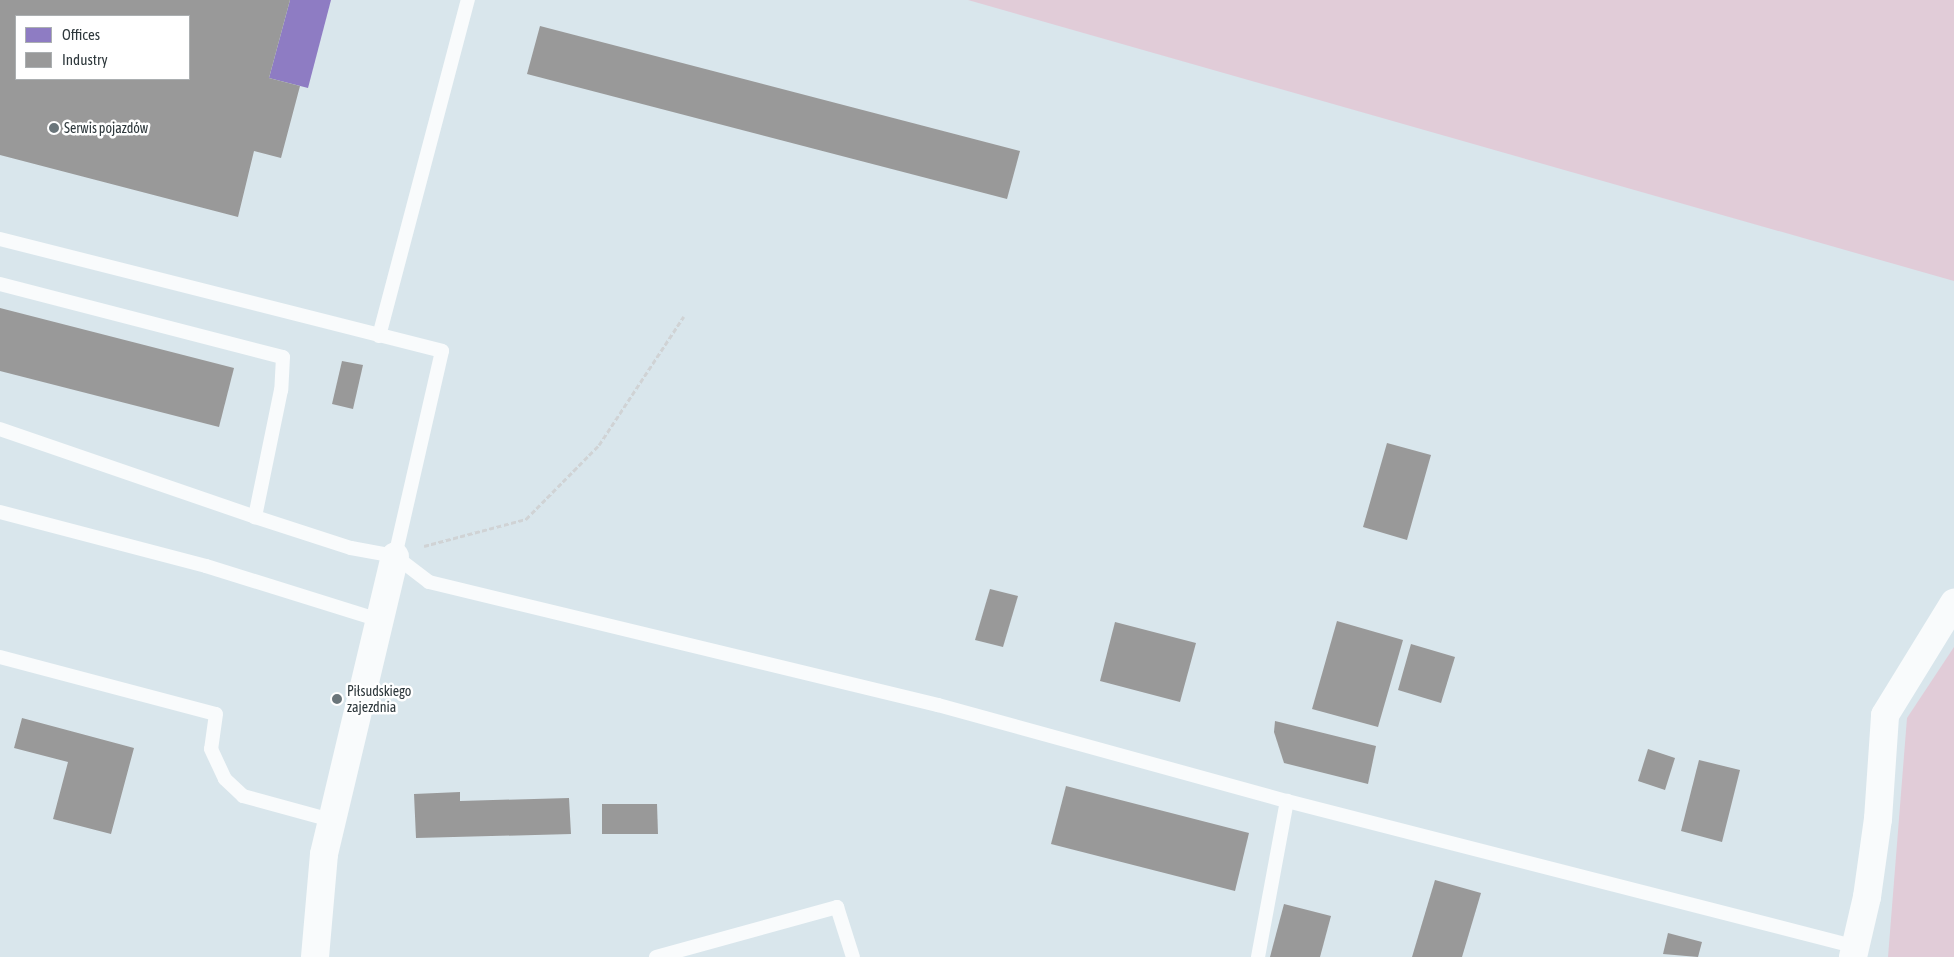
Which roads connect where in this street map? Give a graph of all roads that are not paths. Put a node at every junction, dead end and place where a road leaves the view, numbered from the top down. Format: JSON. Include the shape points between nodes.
{"nodes":[{"id":1,"x":468,"y":0,"type":"edge"},
{"id":2,"x":0,"y":239,"type":"edge"},
{"id":3,"x":0,"y":284,"type":"edge"},
{"id":4,"x":379,"y":336,"type":"junction"},
{"id":5,"x":0,"y":430,"type":"edge"},
{"id":6,"x":0,"y":512,"type":"edge"},
{"id":7,"x":255,"y":517,"type":"junction"},
{"id":8,"x":395,"y":556,"type":"junction"},
{"id":9,"x":1954,"y":603,"type":"edge"},
{"id":10,"x":379,"y":620,"type":"junction"},
{"id":11,"x":0,"y":656,"type":"edge"},
{"id":12,"x":1287,"y":801,"type":"junction"},
{"id":13,"x":331,"y":820,"type":"junction"},
{"id":14,"x":1855,"y":952,"type":"edge"},
{"id":15,"x":315,"y":957,"type":"edge"},
{"id":16,"x":656,"y":957,"type":"edge"},
{"id":17,"x":853,"y":957,"type":"edge"},
{"id":18,"x":1258,"y":957,"type":"edge"}],
"edges":[{"from":1,"to":4,"type":"lane"},
{"from":2,"to":4,"type":"lane"},
{"from":3,"to":7,"type":"lane","via":[[283,358],[281,390]]},
{"from":4,"to":8,"type":"lane","via":[[442,351]]},
{"from":5,"to":7,"type":"lane"},
{"from":6,"to":10,"type":"lane","via":[[206,566]]},
{"from":7,"to":8,"type":"lane","via":[[351,548]]},
{"from":8,"to":10,"type":"street"},
{"from":8,"to":12,"type":"lane","via":[[429,582],[938,705]]},
{"from":9,"to":14,"type":"street","via":[[1885,715],[1878,819]]},
{"from":10,"to":13,"type":"street"},
{"from":11,"to":13,"type":"lane","via":[[216,714],[211,749],[225,779],[243,796]]},
{"from":12,"to":14,"type":"lane"},
{"from":12,"to":18,"type":"lane"},
{"from":13,"to":15,"type":"street","via":[[317,915]]},
{"from":16,"to":17,"type":"lane","via":[[837,907]]}]}
